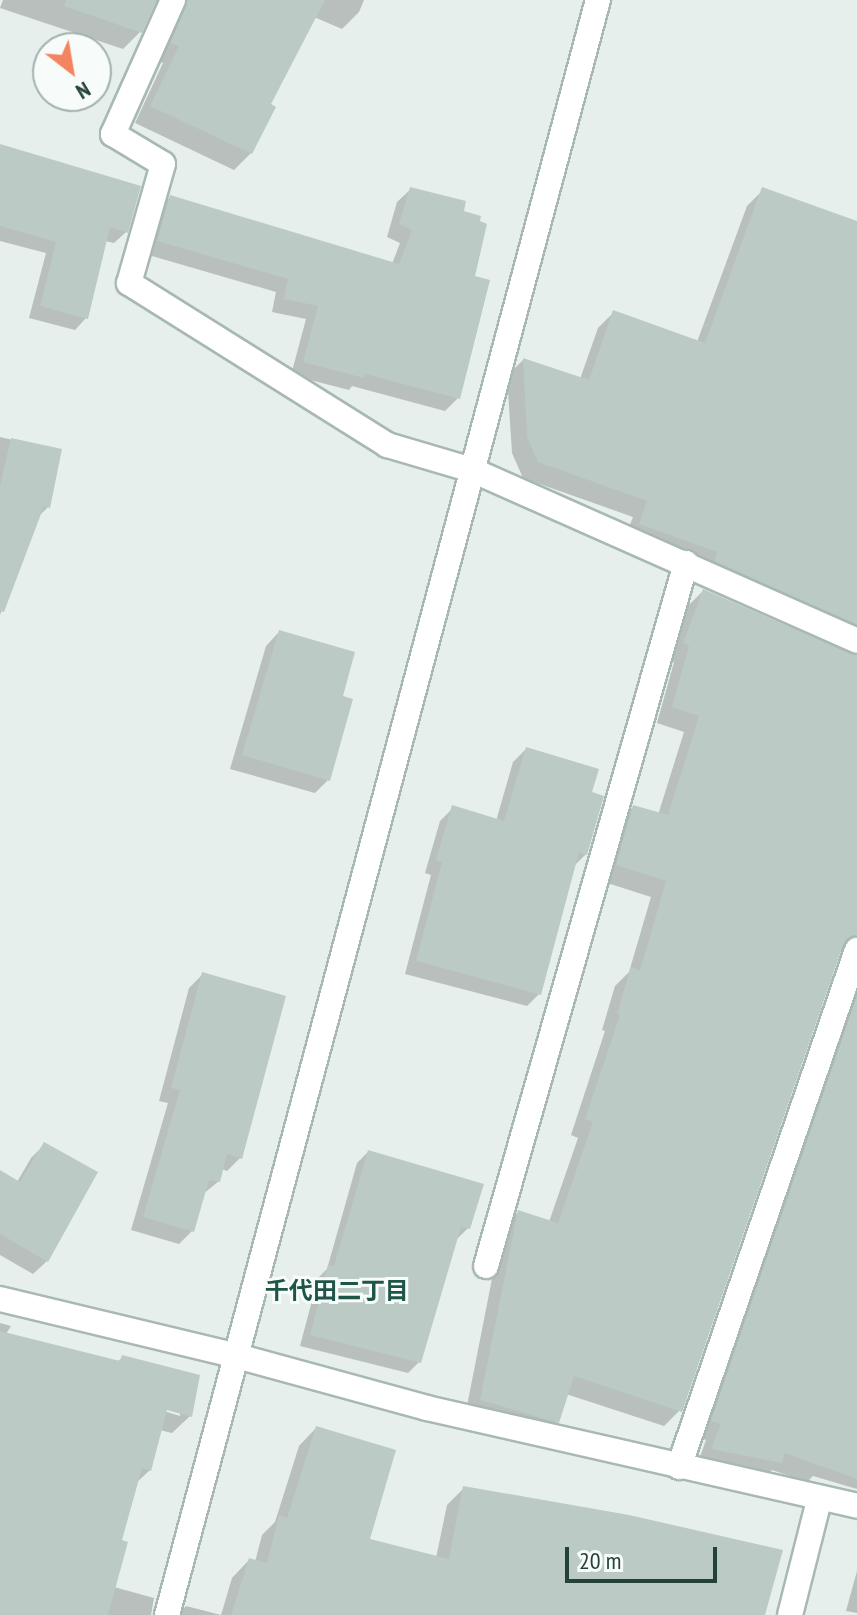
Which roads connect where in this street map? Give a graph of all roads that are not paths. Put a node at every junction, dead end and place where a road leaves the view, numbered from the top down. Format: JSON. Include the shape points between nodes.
{"nodes":[{"id":1,"x":173,"y":0,"type":"edge"},
{"id":2,"x":598,"y":0,"type":"edge"},
{"id":3,"x":472,"y":470,"type":"junction"},
{"id":4,"x":686,"y":563,"type":"junction"},
{"id":5,"x":857,"y":641,"type":"edge"},
{"id":6,"x":857,"y":950,"type":"edge"},
{"id":7,"x":486,"y":1266,"type":"dead end"},
{"id":8,"x":0,"y":1299,"type":"edge"},
{"id":9,"x":237,"y":1356,"type":"junction"},
{"id":10,"x":679,"y":1467,"type":"junction"},
{"id":11,"x":819,"y":1500,"type":"junction"},
{"id":12,"x":857,"y":1506,"type":"edge"},
{"id":13,"x":167,"y":1615,"type":"edge"},
{"id":14,"x":790,"y":1615,"type":"edge"}],
"edges":[{"from":1,"to":3,"type":"street","via":[[113,134],[163,164],[129,283],[387,445]]},
{"from":2,"to":3,"type":"street"},
{"from":3,"to":4,"type":"street"},
{"from":3,"to":9,"type":"street"},
{"from":4,"to":5,"type":"street"},
{"from":4,"to":7,"type":"street"},
{"from":6,"to":10,"type":"street"},
{"from":8,"to":9,"type":"street"},
{"from":9,"to":10,"type":"street","via":[[427,1408]]},
{"from":9,"to":13,"type":"street"},
{"from":10,"to":11,"type":"street"},
{"from":11,"to":12,"type":"street"},
{"from":11,"to":14,"type":"street"}]}
